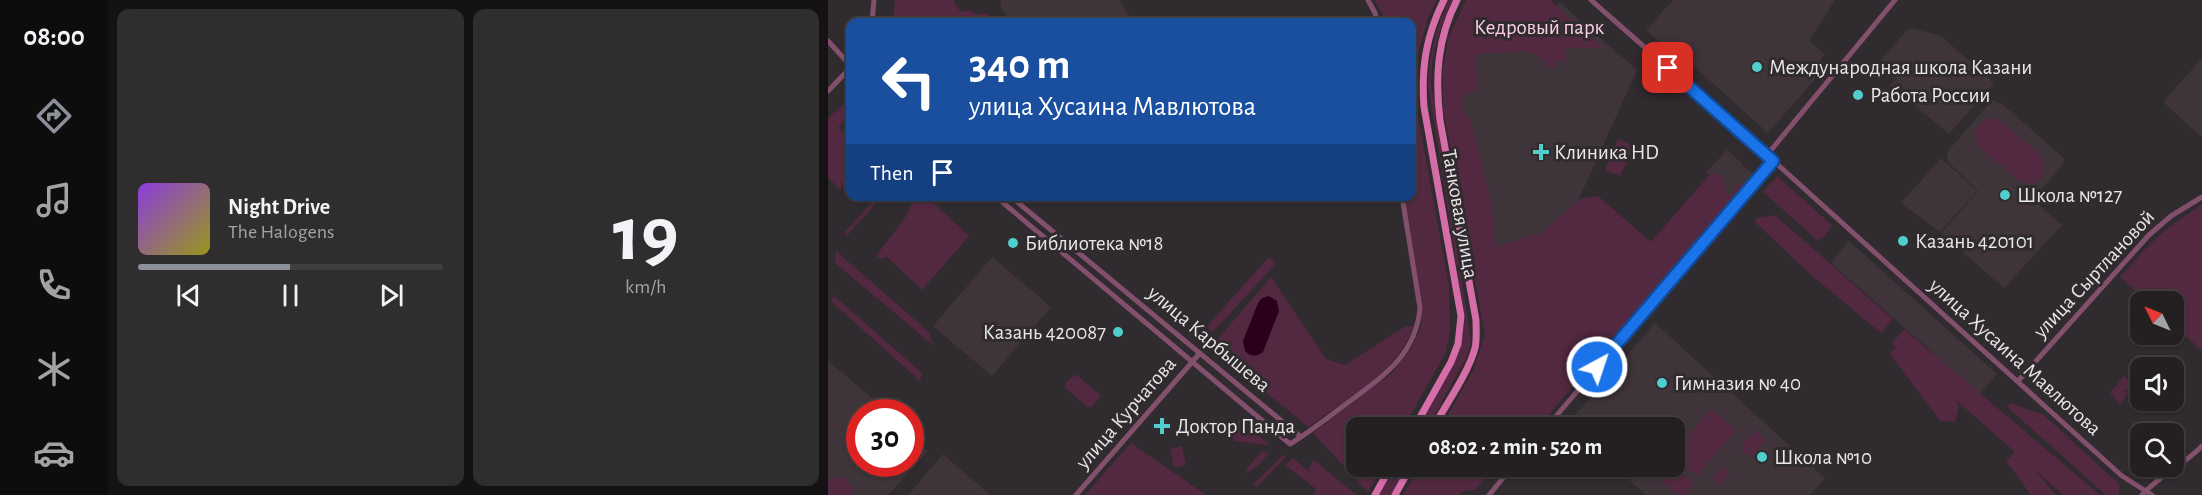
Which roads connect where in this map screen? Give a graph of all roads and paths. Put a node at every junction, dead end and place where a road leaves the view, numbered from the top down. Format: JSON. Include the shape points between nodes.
{"nodes":[{"id":1,"x":874,"y":0,"type":"edge"},
{"id":2,"x":1368,"y":0,"type":"edge"},
{"id":3,"x":1444,"y":0,"type":"edge"},
{"id":4,"x":1457,"y":0,"type":"edge"},
{"id":5,"x":1591,"y":0,"type":"edge"},
{"id":6,"x":1895,"y":0,"type":"edge"},
{"id":7,"x":872,"y":18,"type":"edge"},
{"id":8,"x":1376,"y":18,"type":"edge"},
{"id":9,"x":828,"y":41,"type":"edge"},
{"id":10,"x":846,"y":60,"type":"edge"},
{"id":11,"x":846,"y":74,"type":"edge"},
{"id":12,"x":828,"y":90,"type":"edge"},
{"id":13,"x":1767,"y":155,"type":"junction"},
{"id":14,"x":1773,"y":161,"type":"junction"},
{"id":15,"x":2202,"y":196,"type":"edge"},
{"id":16,"x":1000,"y":201,"type":"edge"},
{"id":17,"x":1016,"y":201,"type":"edge"},
{"id":18,"x":1403,"y":201,"type":"edge"},
{"id":19,"x":1200,"y":353,"type":"junction"},
{"id":20,"x":1192,"y":362,"type":"junction"},
{"id":21,"x":2018,"y":381,"type":"junction"},
{"id":22,"x":1420,"y":417,"type":"edge"},
{"id":23,"x":1439,"y":417,"type":"edge"},
{"id":24,"x":1555,"y":417,"type":"edge"},
{"id":25,"x":1301,"y":437,"type":"junction"},
{"id":26,"x":2202,"y":446,"type":"edge"},
{"id":27,"x":1386,"y":477,"type":"edge"},
{"id":28,"x":1405,"y":477,"type":"edge"},
{"id":29,"x":1504,"y":477,"type":"edge"},
{"id":30,"x":2144,"y":493,"type":"edge"},
{"id":31,"x":1076,"y":495,"type":"edge"},
{"id":32,"x":1375,"y":495,"type":"edge"},
{"id":33,"x":1395,"y":495,"type":"edge"},
{"id":34,"x":1489,"y":495,"type":"edge"},
{"id":35,"x":2152,"y":495,"type":"edge"}],
"edges":[{"from":1,"to":7,"type":"street"},
{"from":2,"to":8,"type":"street"},
{"from":3,"to":22,"type":"main road","name":"Танковая улица","via":[[1433,20],[1422,81],[1461,316],[1460,334],[1451,362]]},
{"from":4,"to":23,"type":"main road","name":"Танковая улица","via":[[1443,34],[1437,91],[1476,339],[1469,363]]},
{"from":5,"to":13,"type":"street","name":"улица Хусаина Мавлютова"},
{"from":6,"to":13,"type":"street"},
{"from":9,"to":10,"type":"street"},
{"from":11,"to":12,"type":"street"},
{"from":13,"to":14,"type":"street","name":"улица Хусаина Мавлютова"},
{"from":14,"to":21,"type":"street","name":"улица Хусаина Мавлютова"},
{"from":14,"to":24,"type":"street"},
{"from":15,"to":21,"type":"street","name":"улица Сыртлановой","via":[[2148,236]]},
{"from":16,"to":20,"type":"street","name":"улица Карбышева"},
{"from":17,"to":19,"type":"street","name":"улица Карбышева"},
{"from":18,"to":25,"type":"street","via":[[1420,308],[1409,346],[1390,370]]},
{"from":19,"to":20,"type":"street","name":"улица Курчатова"},
{"from":19,"to":25,"type":"street","name":"улица Карбышева"},
{"from":20,"to":25,"type":"street","name":"улица Карбышева","via":[[1290,444]]},
{"from":20,"to":31,"type":"street","name":"улица Курчатова"},
{"from":21,"to":30,"type":"street","name":"улица Хусаина Мавлютова"},
{"from":26,"to":30,"type":"street"},
{"from":27,"to":32,"type":"main road"},
{"from":28,"to":33,"type":"main road"},
{"from":29,"to":34,"type":"street"},
{"from":30,"to":35,"type":"street","name":"улица Хусаина Мавлютова"}]}
